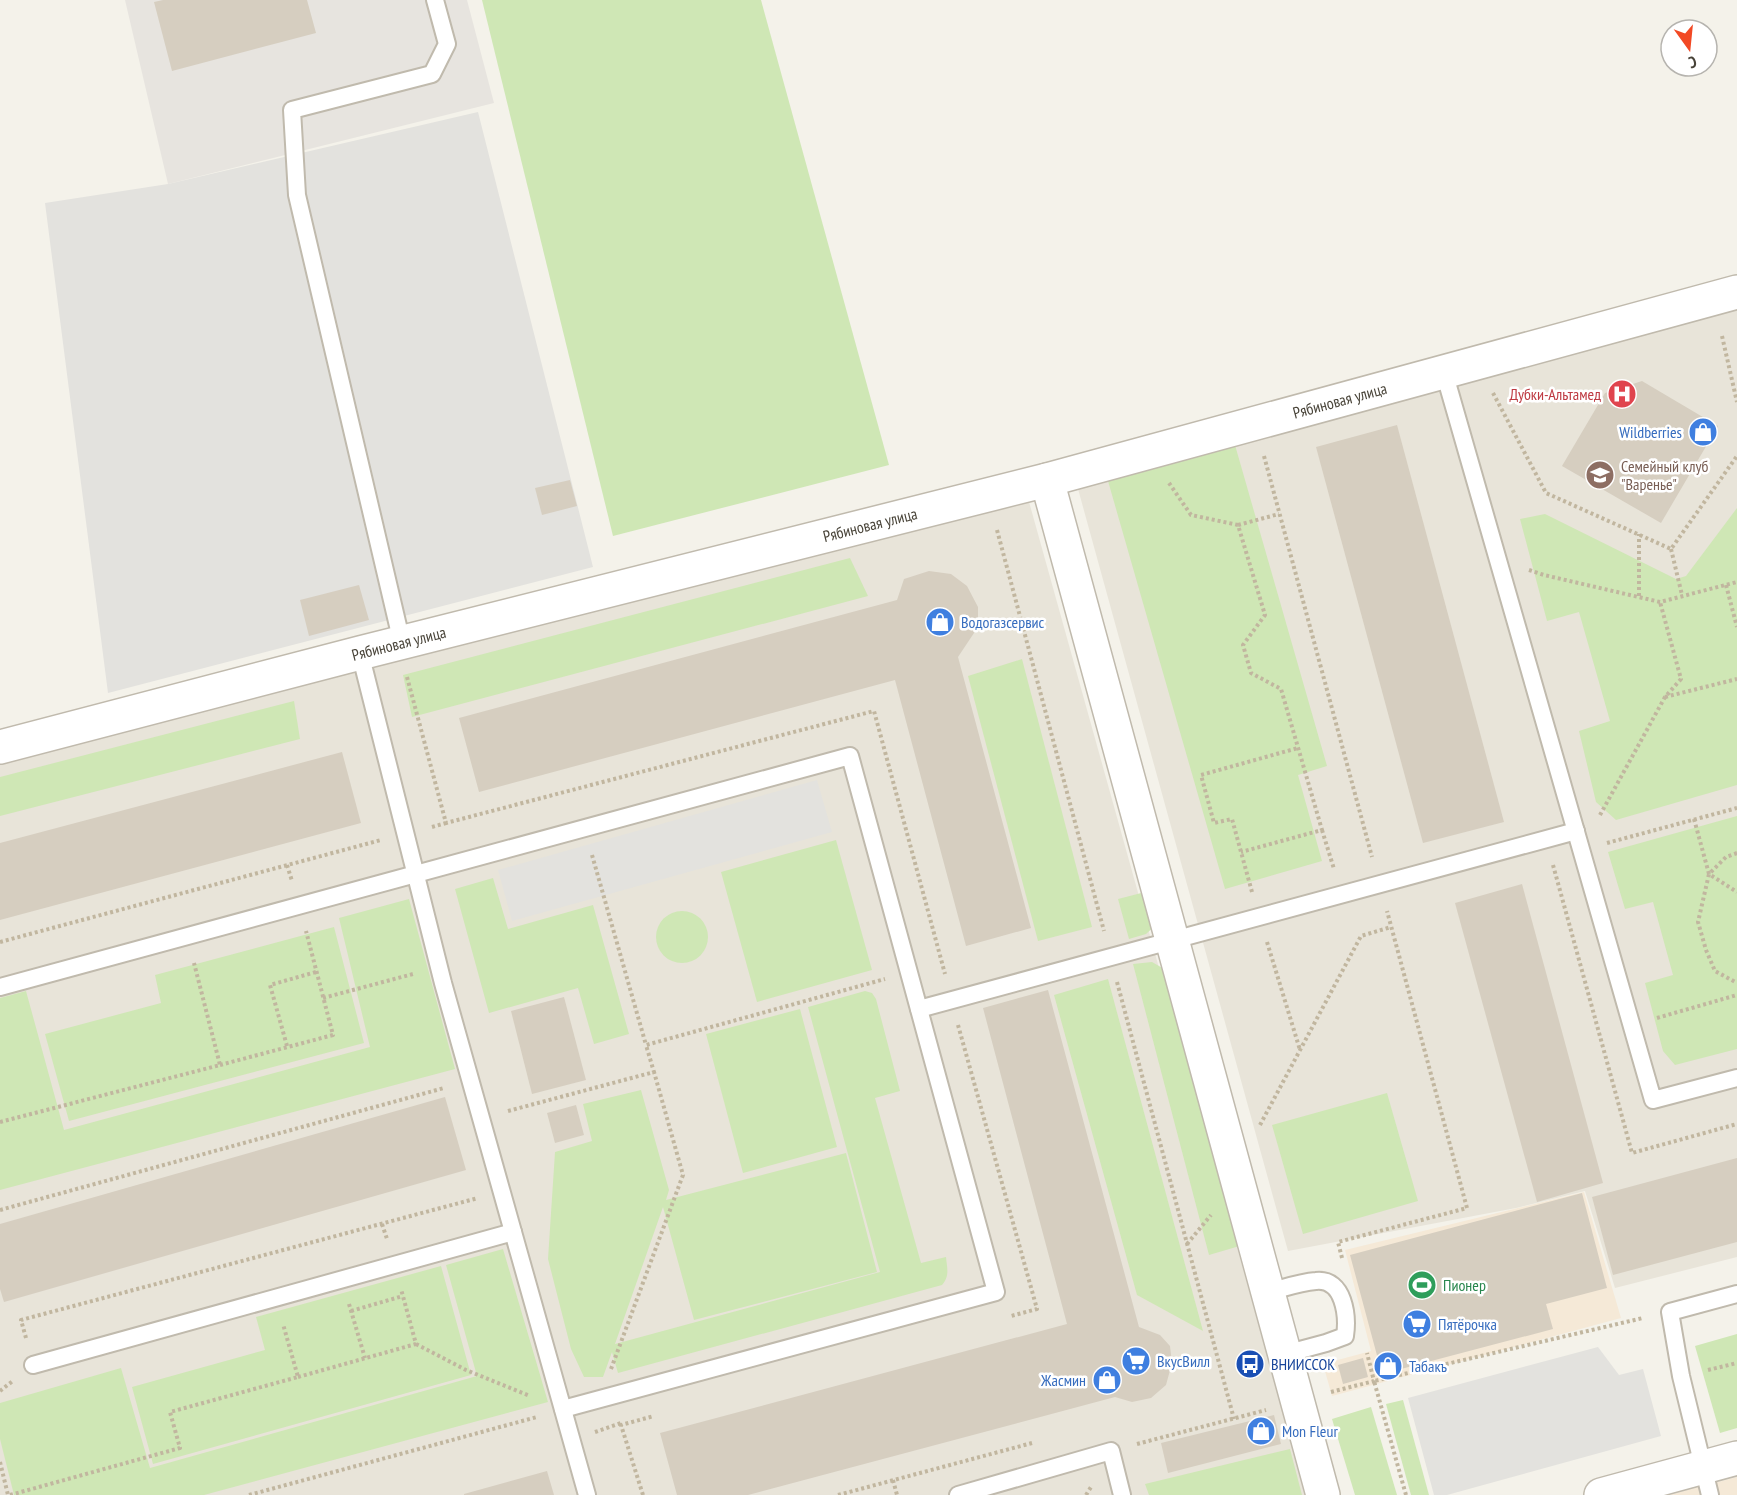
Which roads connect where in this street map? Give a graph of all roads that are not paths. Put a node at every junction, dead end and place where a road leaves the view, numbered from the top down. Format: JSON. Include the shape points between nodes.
{"nodes":[{"id":1,"x":435,"y":0,"type":"edge"},
{"id":2,"x":1737,"y":292,"type":"edge"},
{"id":3,"x":1444,"y":372,"type":"junction"},
{"id":4,"x":1047,"y":480,"type":"junction"},
{"id":5,"x":402,"y":643,"type":"junction"},
{"id":6,"x":360,"y":653,"type":"junction"},
{"id":7,"x":0,"y":747,"type":"edge"},
{"id":8,"x":1576,"y":831,"type":"junction"},
{"id":9,"x":416,"y":874,"type":"junction"},
{"id":10,"x":1173,"y":941,"type":"junction"},
{"id":11,"x":0,"y":987,"type":"edge"},
{"id":12,"x":919,"y":1009,"type":"junction"},
{"id":13,"x":1737,"y":1078,"type":"edge"},
{"id":14,"x":513,"y":1232,"type":"junction"},
{"id":15,"x":1269,"y":1292,"type":"junction"},
{"id":16,"x":1737,"y":1293,"type":"edge"},
{"id":17,"x":1286,"y":1354,"type":"junction"},
{"id":18,"x":33,"y":1365,"type":"dead end"},
{"id":19,"x":563,"y":1409,"type":"junction"},
{"id":20,"x":1737,"y":1458,"type":"edge"},
{"id":21,"x":1708,"y":1481,"type":"edge"},
{"id":22,"x":587,"y":1495,"type":"edge"},
{"id":23,"x":958,"y":1495,"type":"edge"},
{"id":24,"x":1122,"y":1495,"type":"edge"},
{"id":25,"x":1323,"y":1495,"type":"edge"},
{"id":26,"x":1601,"y":1495,"type":"edge"}],
"edges":[{"from":1,"to":5,"type":"lane","via":[[447,44],[432,74],[292,110],[297,195]]},
{"from":2,"to":3,"type":"street","name":"Рябиновая улица"},
{"from":3,"to":4,"type":"street","name":"Рябиновая улица"},
{"from":3,"to":8,"type":"lane"},
{"from":4,"to":5,"type":"street","name":"Рябиновая улица"},
{"from":4,"to":10,"type":"street"},
{"from":5,"to":6,"type":"street","name":"Рябиновая улица"},
{"from":6,"to":7,"type":"street","name":"Рябиновая улица"},
{"from":6,"to":9,"type":"lane"},
{"from":8,"to":10,"type":"lane"},
{"from":8,"to":13,"type":"lane","via":[[1653,1100]]},
{"from":9,"to":11,"type":"lane"},
{"from":9,"to":12,"type":"lane","via":[[850,756]]},
{"from":9,"to":14,"type":"lane"},
{"from":10,"to":12,"type":"lane"},
{"from":10,"to":15,"type":"street"},
{"from":12,"to":19,"type":"lane","via":[[996,1292]]},
{"from":14,"to":18,"type":"lane"},
{"from":14,"to":19,"type":"lane"},
{"from":15,"to":17,"type":"street"},
{"from":15,"to":17,"type":"lane","via":[[1318,1280],[1331,1285],[1341,1296],[1348,1320],[1345,1336]]},
{"from":16,"to":21,"type":"lane","via":[[1670,1312]]},
{"from":17,"to":25,"type":"street"},
{"from":19,"to":22,"type":"lane"},
{"from":20,"to":21,"type":"street"},
{"from":21,"to":26,"type":"street"},
{"from":23,"to":24,"type":"lane","via":[[1111,1451]]}]}
